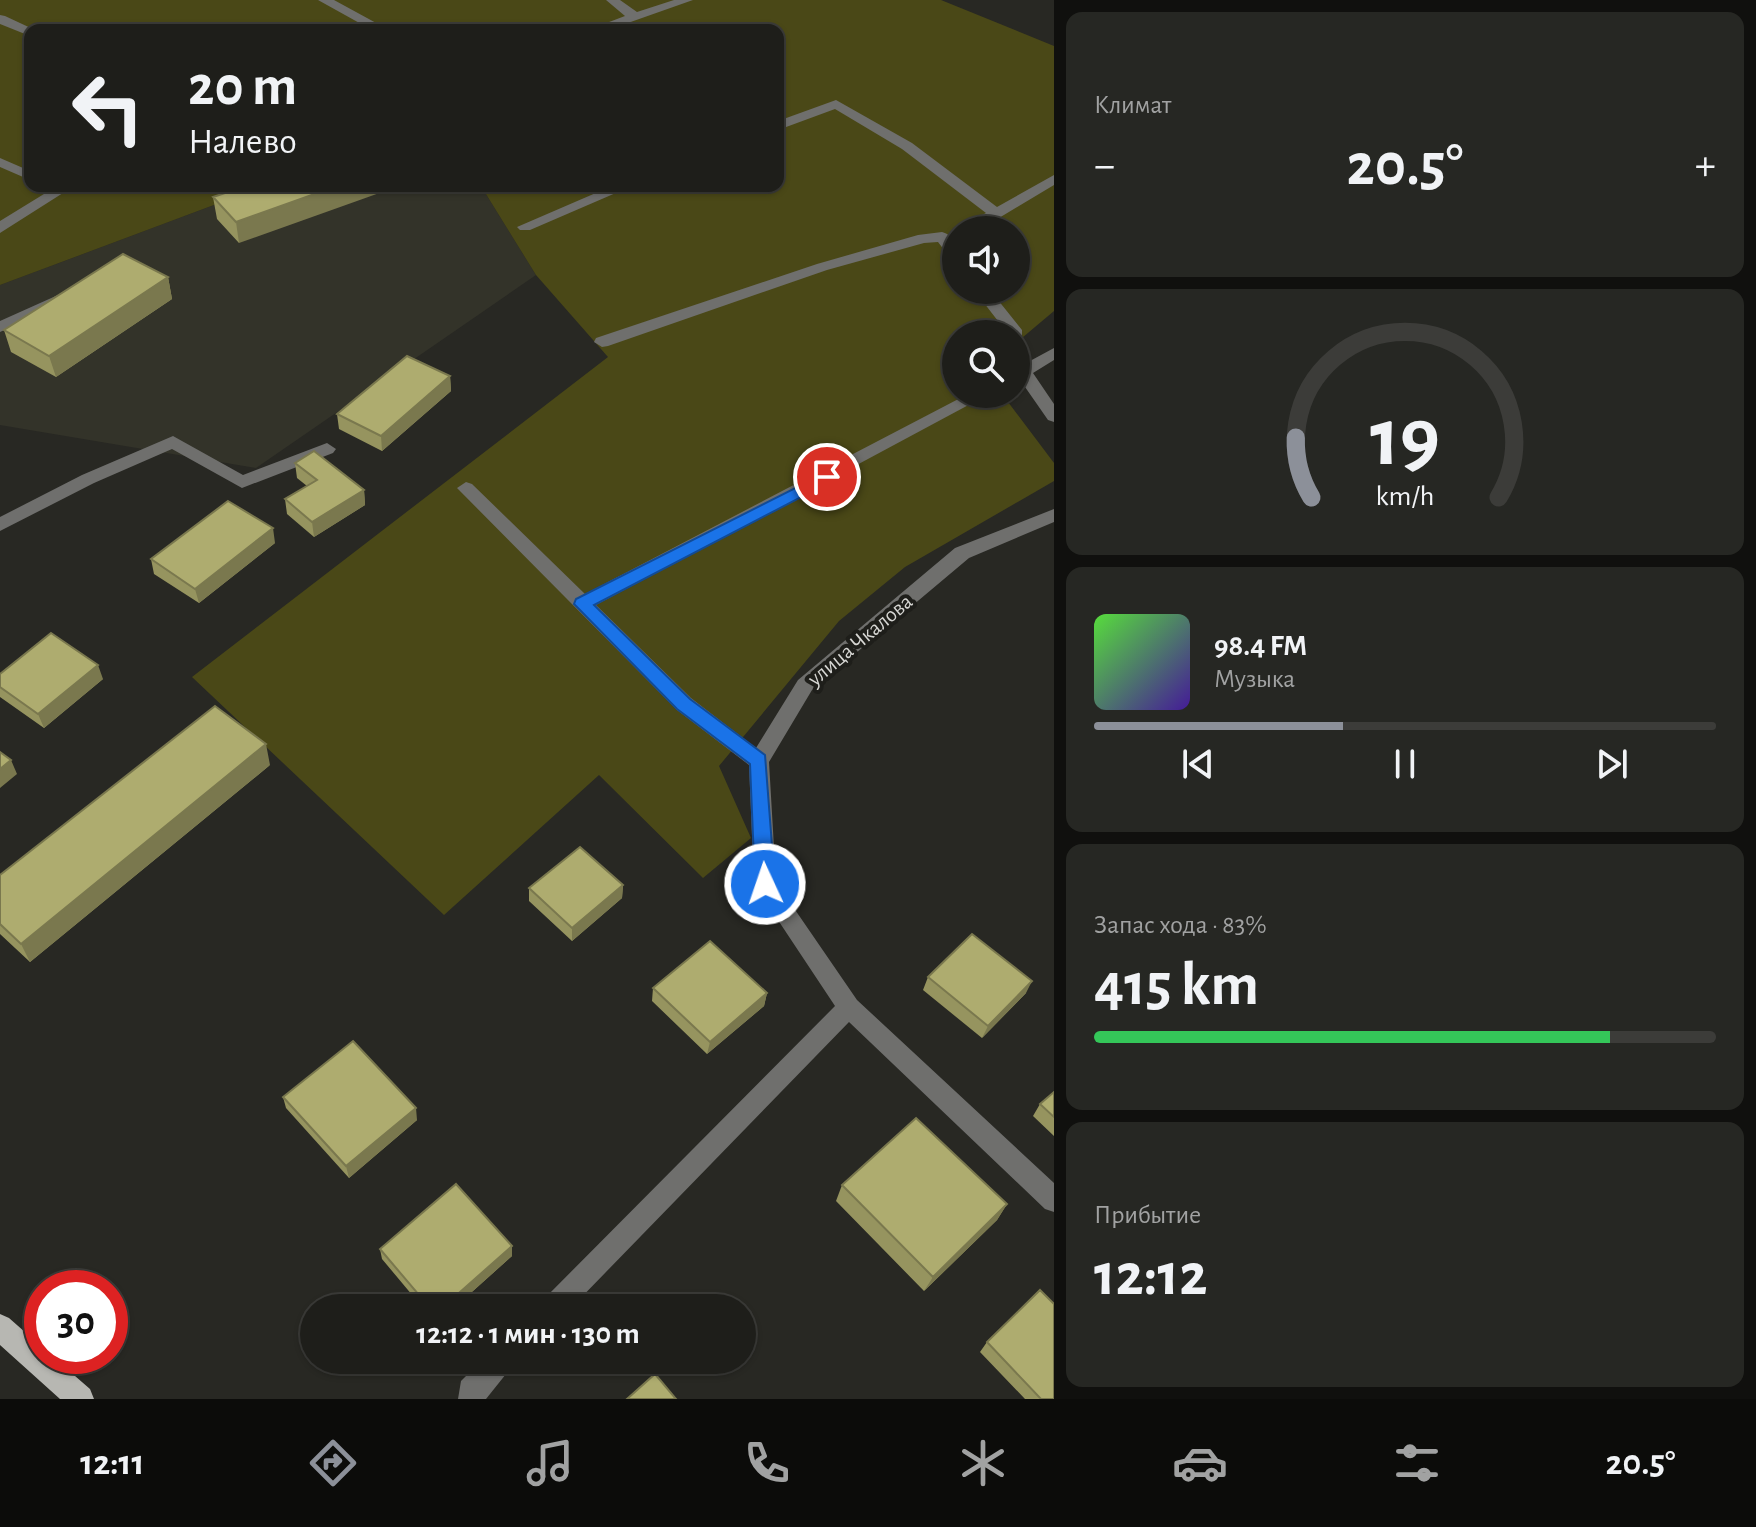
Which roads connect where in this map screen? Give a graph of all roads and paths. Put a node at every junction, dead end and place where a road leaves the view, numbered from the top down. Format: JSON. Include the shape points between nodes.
{"nodes":[{"id":1,"x":324,"y":0,"type":"edge"},
{"id":2,"x":612,"y":0,"type":"edge"},
{"id":3,"x":687,"y":0,"type":"edge"},
{"id":4,"x":635,"y":17,"type":"junction"},
{"id":5,"x":0,"y":19,"type":"edge"},
{"id":6,"x":370,"y":24,"type":"edge"},
{"id":7,"x":613,"y":24,"type":"edge"},
{"id":8,"x":24,"y":29,"type":"edge"},
{"id":9,"x":784,"y":124,"type":"edge"},
{"id":10,"x":0,"y":162,"type":"edge"},
{"id":11,"x":24,"y":173,"type":"edge"},
{"id":12,"x":1054,"y":179,"type":"edge"},
{"id":13,"x":51,"y":192,"type":"edge"},
{"id":14,"x":610,"y":192,"type":"edge"},
{"id":15,"x":997,"y":214,"type":"junction"},
{"id":16,"x":993,"y":216,"type":"edge"},
{"id":17,"x":525,"y":227,"type":"dead end"},
{"id":18,"x":0,"y":228,"type":"edge"},
{"id":19,"x":942,"y":236,"type":"edge"},
{"id":20,"x":68,"y":295,"type":"edge"},
{"id":21,"x":0,"y":327,"type":"edge"},
{"id":22,"x":602,"y":342,"type":"dead end"},
{"id":23,"x":1054,"y":353,"type":"edge"},
{"id":24,"x":1030,"y":354,"type":"edge"},
{"id":25,"x":1030,"y":368,"type":"edge"},
{"id":26,"x":954,"y":408,"type":"edge"},
{"id":27,"x":1054,"y":416,"type":"edge"},
{"id":28,"x":327,"y":449,"type":"dead end"},
{"id":29,"x":466,"y":488,"type":"dead end"},
{"id":30,"x":1054,"y":515,"type":"edge"},
{"id":31,"x":0,"y":525,"type":"edge"},
{"id":32,"x":582,"y":604,"type":"junction"},
{"id":33,"x":759,"y":761,"type":"junction"},
{"id":34,"x":849,"y":1007,"type":"junction"},
{"id":35,"x":1054,"y":1200,"type":"edge"},
{"id":36,"x":567,"y":1294,"type":"edge"},
{"id":37,"x":0,"y":1327,"type":"edge"},
{"id":38,"x":487,"y":1374,"type":"edge"},
{"id":39,"x":80,"y":1399,"type":"edge"},
{"id":40,"x":472,"y":1399,"type":"edge"}],
"edges":[{"from":1,"to":6,"type":"street"},
{"from":2,"to":4,"type":"street"},
{"from":3,"to":4,"type":"street"},
{"from":4,"to":7,"type":"street"},
{"from":5,"to":8,"type":"street"},
{"from":9,"to":15,"type":"street","via":[[836,104],[907,146]]},
{"from":10,"to":11,"type":"street"},
{"from":12,"to":15,"type":"street"},
{"from":13,"to":18,"type":"street"},
{"from":14,"to":17,"type":"street"},
{"from":15,"to":16,"type":"street"},
{"from":19,"to":22,"type":"street","via":[[822,267]]},
{"from":20,"to":21,"type":"street"},
{"from":23,"to":24,"type":"street"},
{"from":25,"to":27,"type":"street"},
{"from":26,"to":32,"type":"street"},
{"from":28,"to":31,"type":"street","via":[[242,482],[173,442]]},
{"from":29,"to":32,"type":"street"},
{"from":30,"to":33,"type":"street","name":"улица Чкалова","via":[[962,553],[950,563],[805,685]]},
{"from":32,"to":33,"type":"street","via":[[684,704]]},
{"from":33,"to":34,"type":"street","via":[[765,884]]},
{"from":34,"to":35,"type":"street"},
{"from":34,"to":36,"type":"street"},
{"from":37,"to":39,"type":"main road"},
{"from":38,"to":40,"type":"street","via":[[471,1391]]}]}
